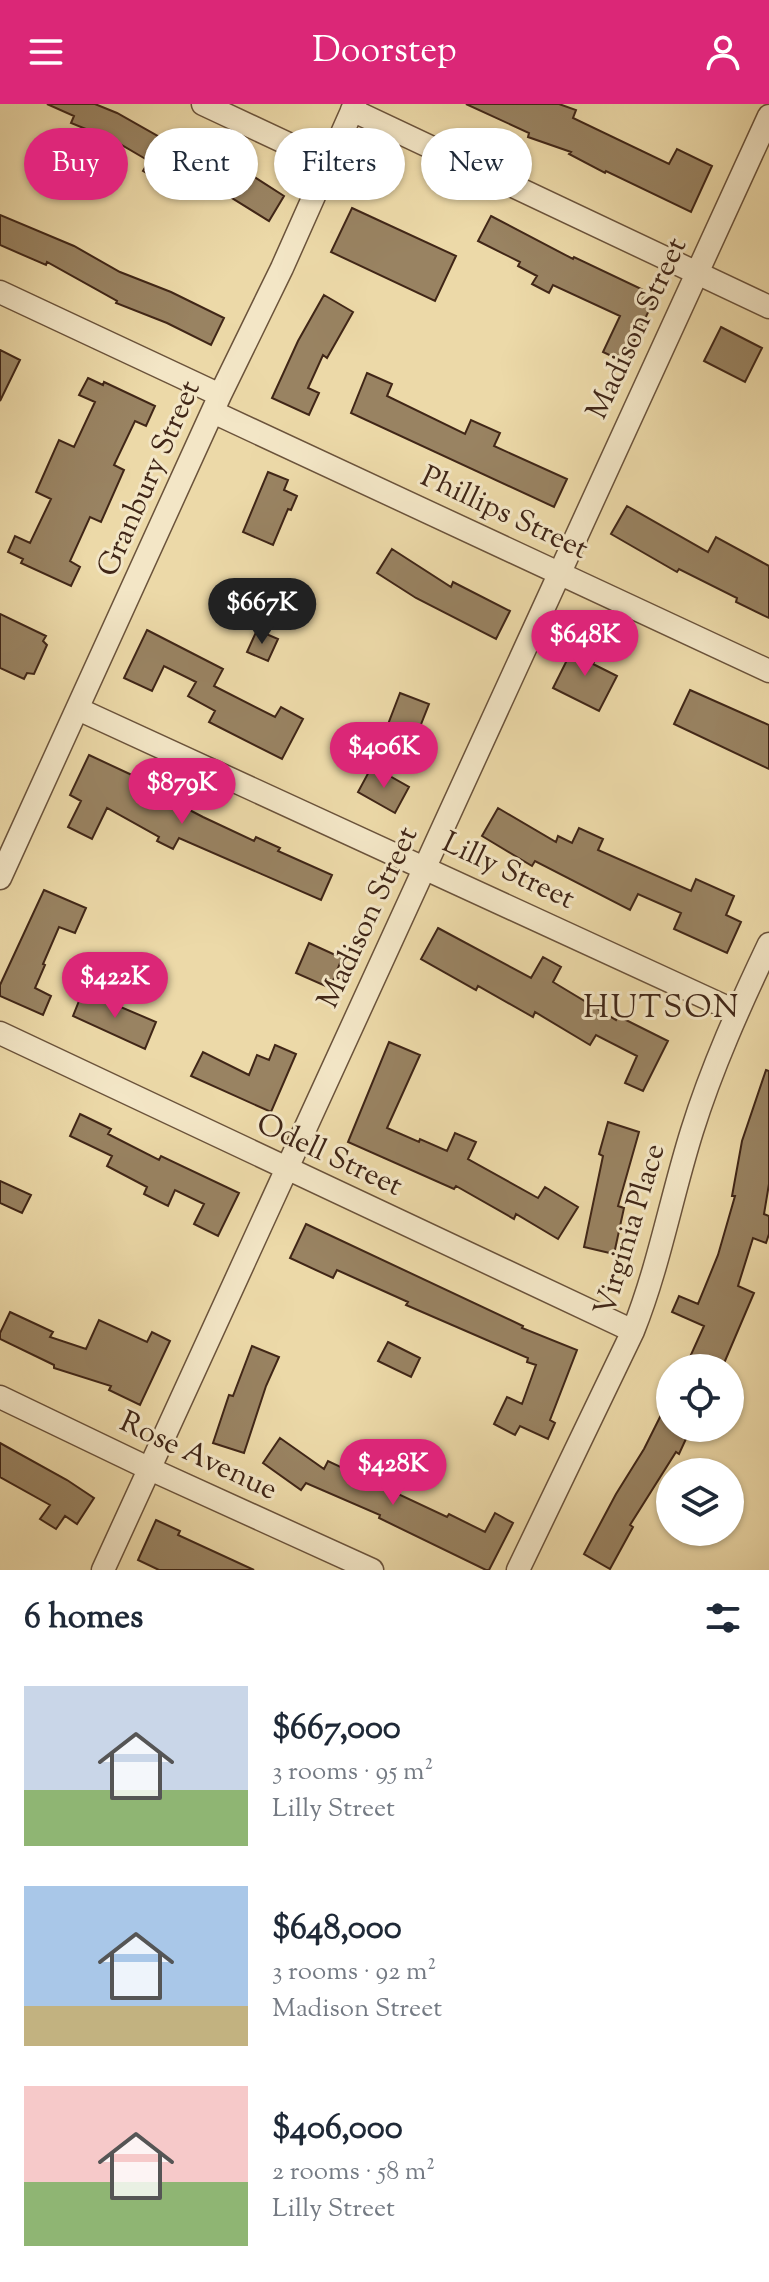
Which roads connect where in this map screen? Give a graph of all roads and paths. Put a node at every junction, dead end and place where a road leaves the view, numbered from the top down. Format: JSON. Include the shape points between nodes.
{"nodes":[{"id":1,"x":203,"y":104,"type":"edge"},
{"id":2,"x":354,"y":107,"type":"edge"},
{"id":3,"x":769,"y":116,"type":"edge"},
{"id":4,"x":345,"y":128,"type":"edge"},
{"id":5,"x":274,"y":137,"type":"edge"},
{"id":6,"x":312,"y":200,"type":"edge"},
{"id":7,"x":697,"y":273,"type":"junction"},
{"id":8,"x":0,"y":292,"type":"edge"},
{"id":9,"x":769,"y":307,"type":"edge"},
{"id":10,"x":217,"y":404,"type":"junction"},
{"id":11,"x":559,"y":573,"type":"junction"},
{"id":12,"x":769,"y":671,"type":"edge"},
{"id":13,"x":78,"y":709,"type":"junction"},
{"id":14,"x":426,"y":867,"type":"junction"},
{"id":15,"x":0,"y":878,"type":"edge"},
{"id":16,"x":769,"y":944,"type":"edge"},
{"id":17,"x":737,"y":1012,"type":"junction"},
{"id":18,"x":0,"y":1033,"type":"edge"},
{"id":19,"x":286,"y":1169,"type":"junction"},
{"id":20,"x":633,"y":1331,"type":"junction"},
{"id":21,"x":0,"y":1397,"type":"edge"},
{"id":22,"x":150,"y":1469,"type":"junction"},
{"id":23,"x":103,"y":1570,"type":"edge"},
{"id":24,"x":372,"y":1570,"type":"edge"},
{"id":25,"x":518,"y":1570,"type":"edge"}],
"edges":[{"from":1,"to":5,"type":"street"},
{"from":2,"to":4,"type":"street","name":"Granbury Street"},
{"from":2,"to":7,"type":"street"},
{"from":3,"to":7,"type":"street","name":"Madison Street"},
{"from":6,"to":10,"type":"street","name":"Granbury Street"},
{"from":7,"to":9,"type":"street"},
{"from":7,"to":11,"type":"street","name":"Madison Street"},
{"from":8,"to":10,"type":"street","name":"Phillips Street"},
{"from":10,"to":11,"type":"street","name":"Phillips Street"},
{"from":10,"to":13,"type":"street","name":"Granbury Street"},
{"from":11,"to":12,"type":"street","name":"Phillips Street"},
{"from":11,"to":14,"type":"street","name":"Madison Street"},
{"from":13,"to":14,"type":"street","name":"Lilly Street"},
{"from":13,"to":15,"type":"street","name":"Granbury Street"},
{"from":14,"to":17,"type":"street","name":"Lilly Street"},
{"from":14,"to":19,"type":"street","name":"Madison Street"},
{"from":16,"to":17,"type":"street","name":"Virginia Place"},
{"from":17,"to":20,"type":"street","name":"Virginia Place","via":[[692,1133],[662,1250]]},
{"from":18,"to":19,"type":"street","name":"Odell Street"},
{"from":19,"to":20,"type":"street","name":"Odell Street"},
{"from":19,"to":22,"type":"street","name":"Madison Street"},
{"from":20,"to":25,"type":"street","name":"Virginia Place"},
{"from":21,"to":22,"type":"street","name":"Rose Avenue"},
{"from":22,"to":23,"type":"street","name":"Madison Street"},
{"from":22,"to":24,"type":"street","name":"Rose Avenue"}]}
